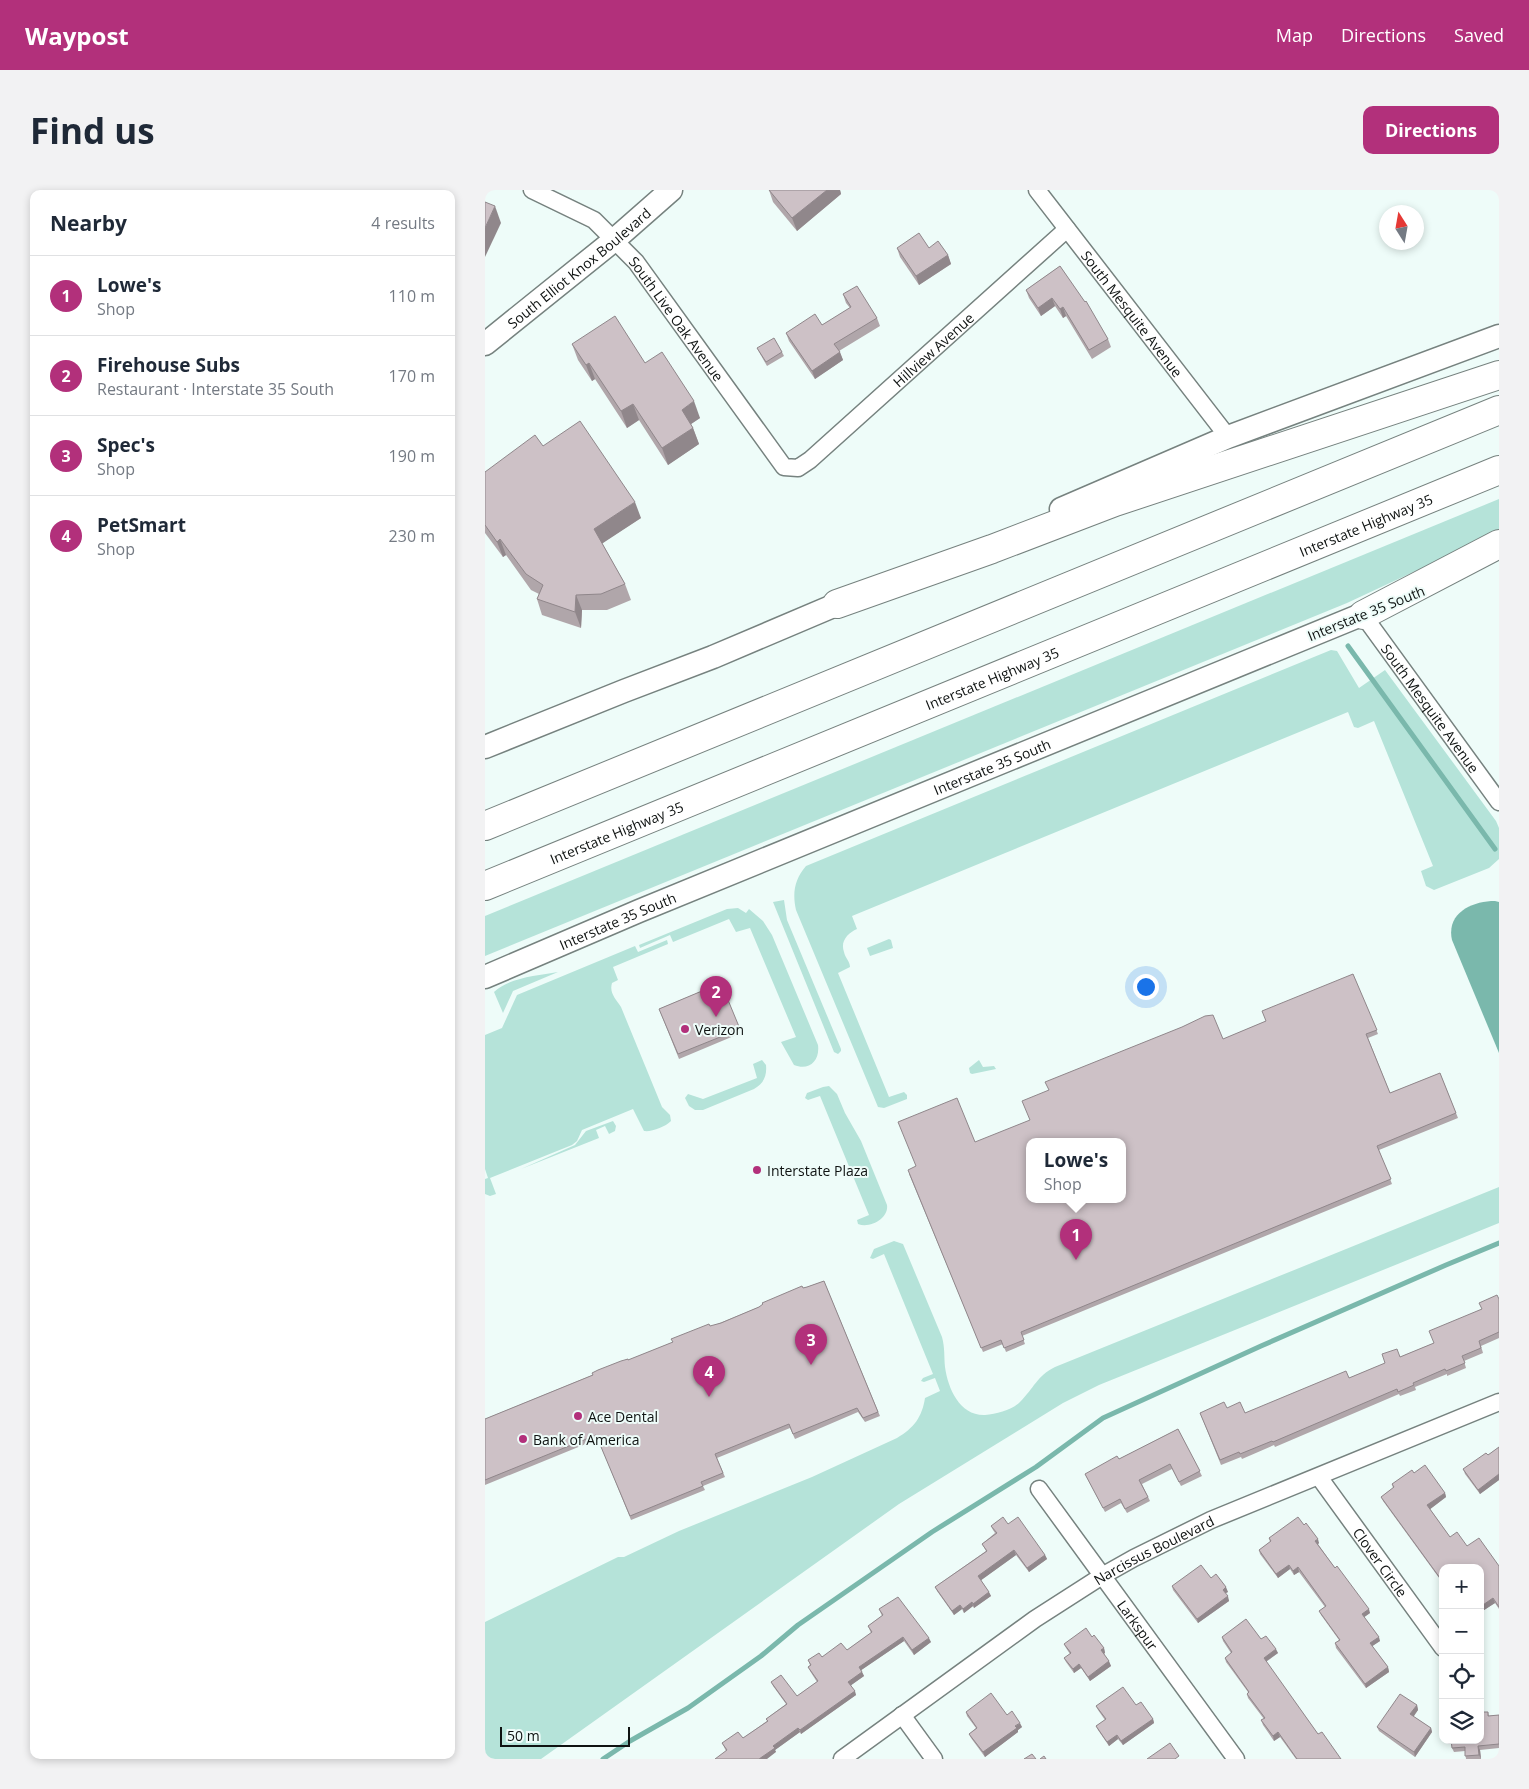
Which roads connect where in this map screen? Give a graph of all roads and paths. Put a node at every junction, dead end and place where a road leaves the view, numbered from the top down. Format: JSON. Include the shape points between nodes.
{"nodes":[{"id":1,"x":532,"y":190,"type":"edge"},
{"id":2,"x":671,"y":190,"type":"edge"},
{"id":3,"x":1037,"y":190,"type":"edge"},
{"id":4,"x":1067,"y":230,"type":"junction"},
{"id":5,"x":613,"y":241,"type":"junction"},
{"id":6,"x":1499,"y":336,"type":"edge"},
{"id":7,"x":485,"y":344,"type":"edge"},
{"id":8,"x":1499,"y":375,"type":"edge"},
{"id":9,"x":1499,"y":410,"type":"edge"},
{"id":10,"x":1229,"y":436,"type":"junction"},
{"id":11,"x":797,"y":468,"type":"joint"},
{"id":12,"x":1499,"y":470,"type":"edge"},
{"id":13,"x":1499,"y":544,"type":"edge"},
{"id":14,"x":1499,"y":558,"type":"edge"},
{"id":15,"x":837,"y":604,"type":"junction"},
{"id":16,"x":1363,"y":615,"type":"junction"},
{"id":17,"x":485,"y":747,"type":"edge"},
{"id":18,"x":1499,"y":802,"type":"edge"},
{"id":19,"x":485,"y":826,"type":"edge"},
{"id":20,"x":485,"y":886,"type":"edge"},
{"id":21,"x":485,"y":977,"type":"edge"},
{"id":22,"x":1499,"y":1402,"type":"edge"},
{"id":23,"x":1319,"y":1477,"type":"junction"},
{"id":24,"x":1039,"y":1489,"type":"dead end"},
{"id":25,"x":1102,"y":1576,"type":"junction"},
{"id":26,"x":1439,"y":1642,"type":"edge"},
{"id":27,"x":902,"y":1716,"type":"junction"},
{"id":28,"x":842,"y":1759,"type":"edge"},
{"id":29,"x":934,"y":1759,"type":"edge"},
{"id":30,"x":1236,"y":1759,"type":"edge"}],
"edges":[{"from":1,"to":5,"type":"street","name":"South Live Oak Avenue","via":[[594,220]]},
{"from":2,"to":5,"type":"main road","name":"South Elliot Knox Boulevard"},
{"from":3,"to":4,"type":"street","name":"South Mesquite Avenue"},
{"from":4,"to":10,"type":"street","name":"South Mesquite Avenue"},
{"from":4,"to":11,"type":"street","name":"Hillview Avenue","via":[[810,460]]},
{"from":5,"to":7,"type":"main road","name":"South Elliot Knox Boulevard"},
{"from":5,"to":11,"type":"street","name":"South Live Oak Avenue","via":[[635,262],[784,467]]},
{"from":6,"to":10,"type":"main road"},
{"from":8,"to":15,"type":"highway","via":[[1124,499]]},
{"from":9,"to":19,"type":"highway"},
{"from":10,"to":15,"type":"main road"},
{"from":12,"to":20,"type":"highway","name":"Interstate Highway 35"},
{"from":13,"to":16,"type":"highway"},
{"from":14,"to":16,"type":"main road","name":"Interstate 35 South"},
{"from":15,"to":17,"type":"main road"},
{"from":16,"to":18,"type":"street","name":"South Mesquite Avenue"},
{"from":16,"to":21,"type":"main road","name":"Interstate 35 South"},
{"from":22,"to":23,"type":"street","name":"Narcissus Boulevard"},
{"from":23,"to":25,"type":"street","name":"Narcissus Boulevard","via":[[1170,1539]]},
{"from":23,"to":26,"type":"street","name":"Clover Circle"},
{"from":24,"to":25,"type":"street","name":"Larkspur"},
{"from":25,"to":27,"type":"street","name":"Narcissus Boulevard","via":[[1035,1619]]},
{"from":25,"to":30,"type":"street","name":"Larkspur"},
{"from":27,"to":28,"type":"street","name":"Narcissus Boulevard"},
{"from":27,"to":29,"type":"street"}]}
